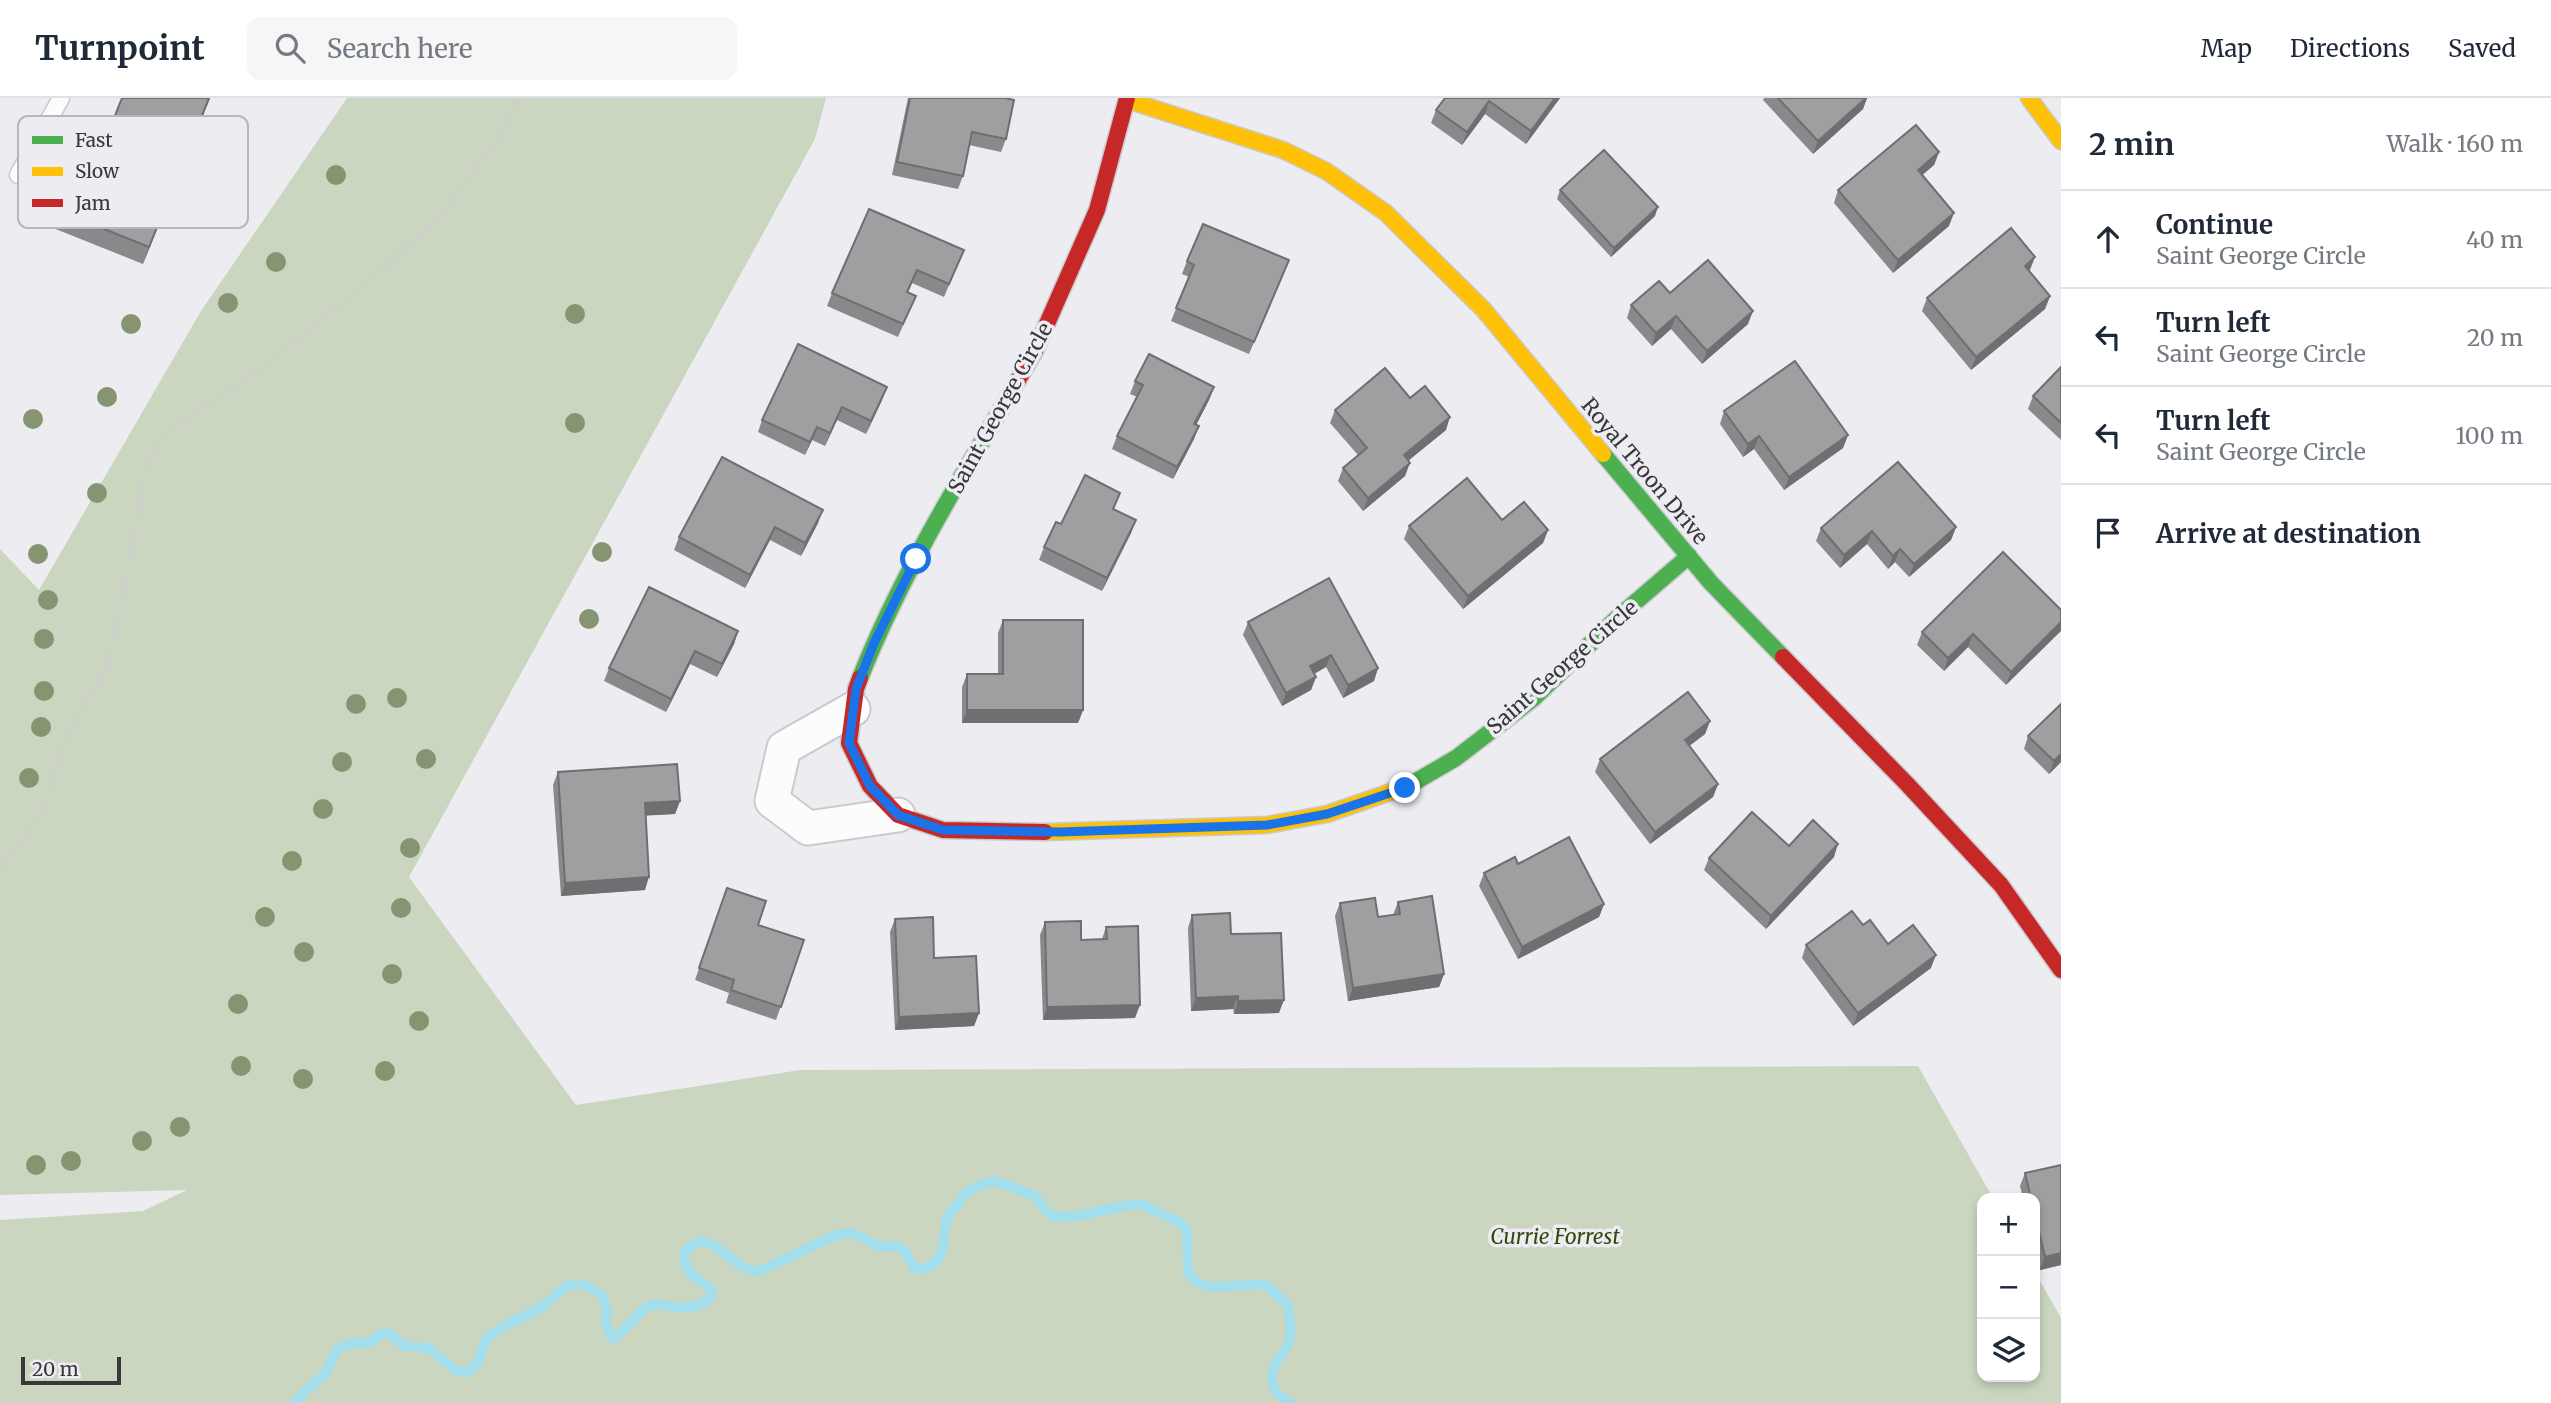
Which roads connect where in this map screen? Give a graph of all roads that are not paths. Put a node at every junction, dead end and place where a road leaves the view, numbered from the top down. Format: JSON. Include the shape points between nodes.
{"nodes":[{"id":1,"x":61,"y":98,"type":"edge"},
{"id":2,"x":2029,"y":98,"type":"edge"},
{"id":3,"x":1127,"y":99,"type":"edge"},
{"id":4,"x":51,"y":116,"type":"edge"},
{"id":5,"x":2061,"y":141,"type":"edge"},
{"id":6,"x":1689,"y":556,"type":"junction"},
{"id":7,"x":853,"y":709,"type":"junction"},
{"id":8,"x":898,"y":815,"type":"junction"},
{"id":9,"x":2061,"y":970,"type":"edge"}],
"edges":[{"from":1,"to":4,"type":"lane"},
{"from":2,"to":5,"type":"street"},
{"from":3,"to":6,"type":"street","name":"Royal Troon Drive","via":[[1283,150],[1326,171],[1386,214],[1484,310]]},
{"from":3,"to":7,"type":"street","name":"Saint George Circle","via":[[1097,210],[1035,351],[910,571],[874,643]]},
{"from":6,"to":8,"type":"street","name":"Saint George Circle","via":[[1534,698],[1456,758],[1405,788],[1327,814],[1267,825],[1059,832],[943,830]]},
{"from":6,"to":9,"type":"street","name":"Royal Troon Drive","via":[[2001,885]]},
{"from":7,"to":8,"type":"street","name":"Saint George Circle","via":[[849,743],[870,786]]},
{"from":7,"to":8,"type":"street","name":"Saint George Circle","via":[[784,748],[772,801],[808,828]]}]}
